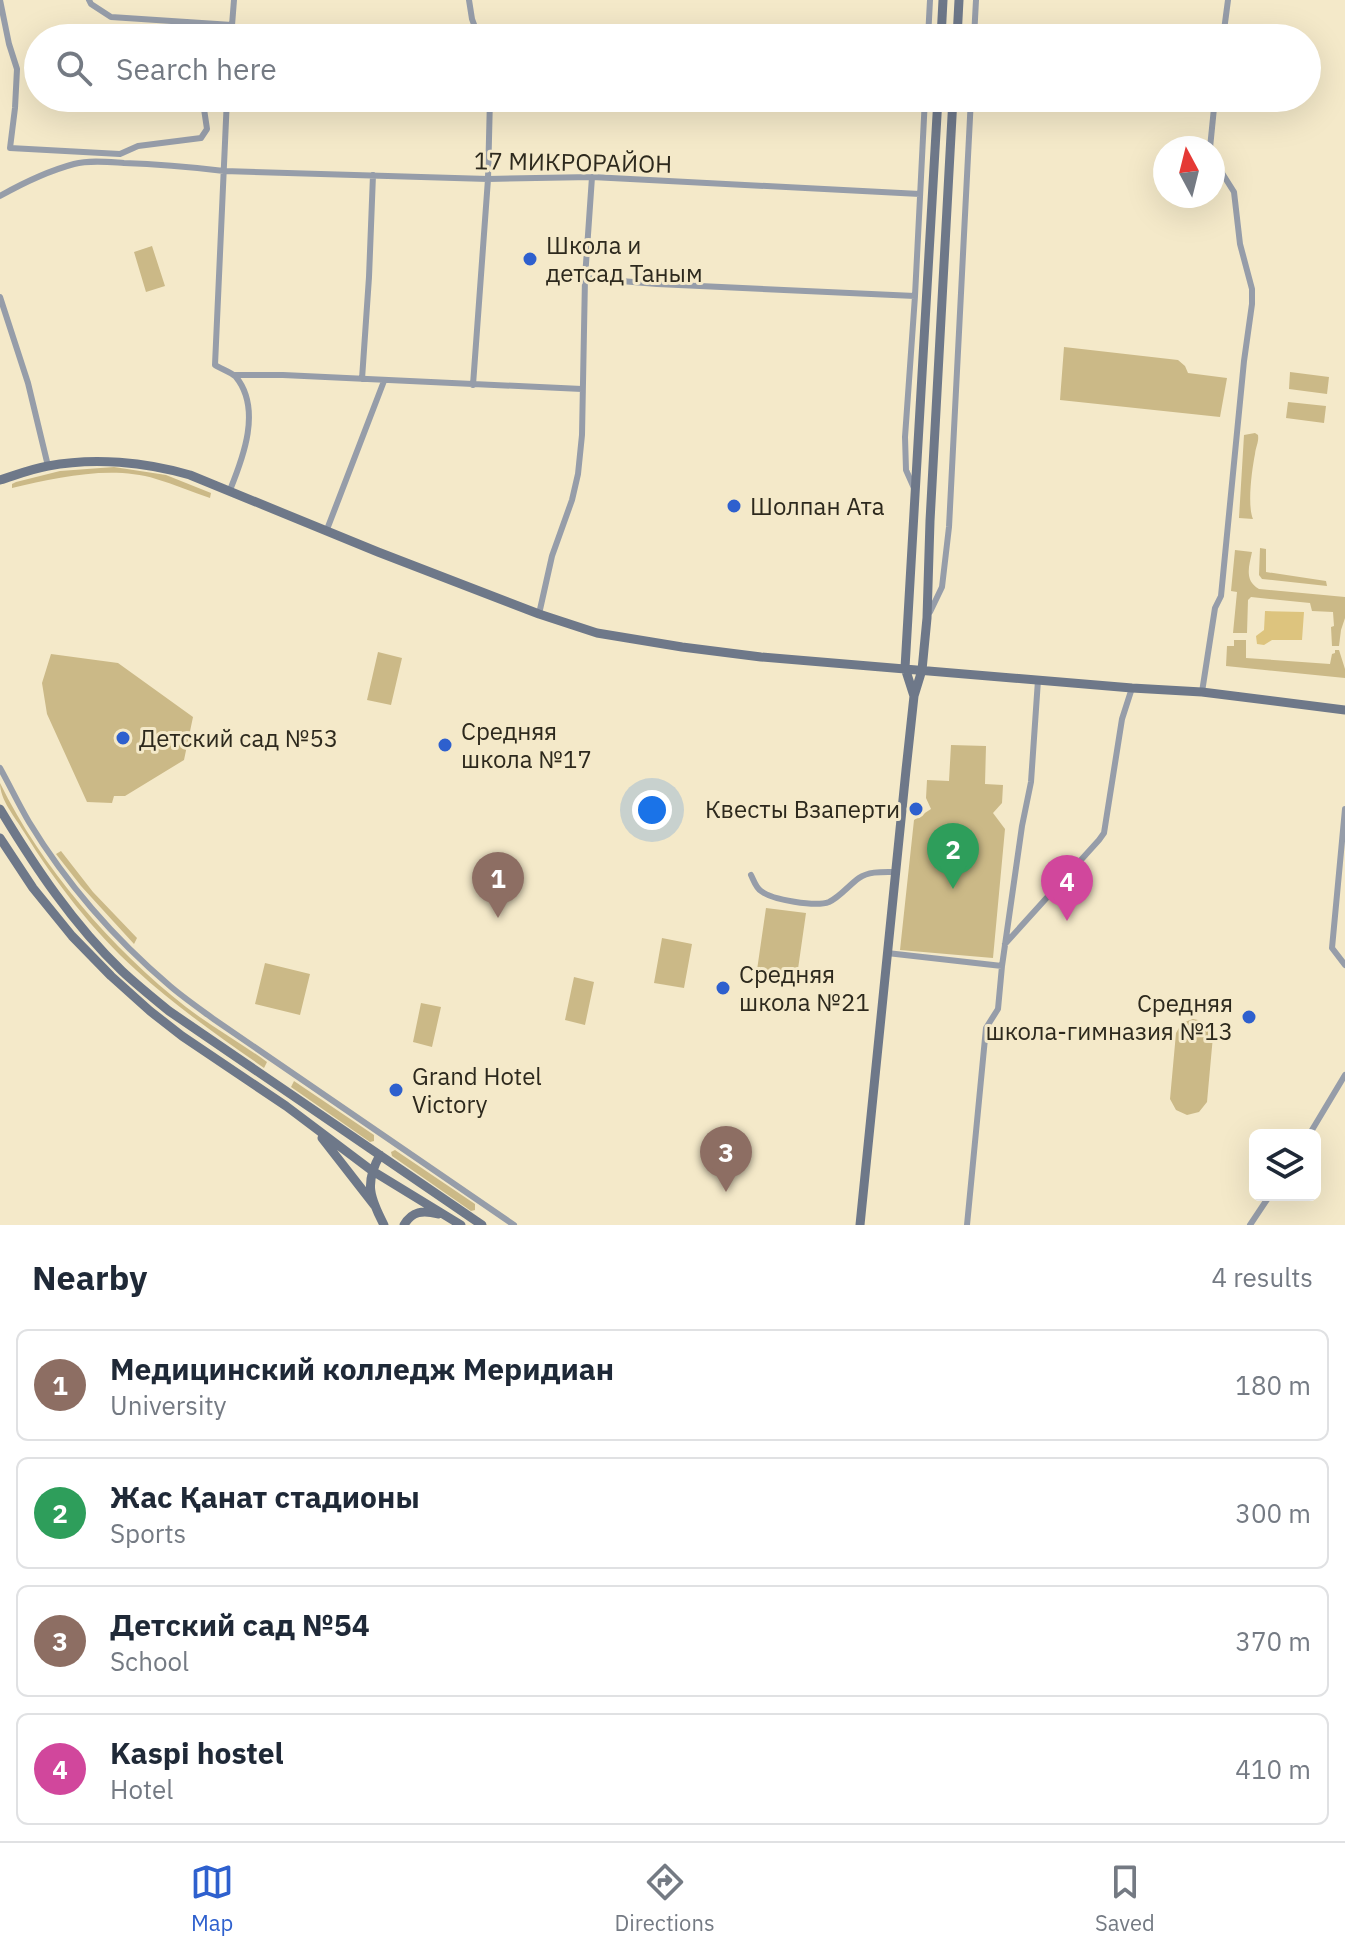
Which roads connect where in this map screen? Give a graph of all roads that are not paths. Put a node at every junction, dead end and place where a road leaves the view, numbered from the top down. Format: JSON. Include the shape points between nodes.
{"nodes":[{"id":1,"x":0,"y":0,"type":"edge"},
{"id":2,"x":89,"y":0,"type":"edge"},
{"id":3,"x":234,"y":0,"type":"edge"},
{"id":4,"x":469,"y":0,"type":"edge"},
{"id":5,"x":930,"y":0,"type":"edge"},
{"id":6,"x":943,"y":0,"type":"edge"},
{"id":7,"x":959,"y":0,"type":"edge"},
{"id":8,"x":976,"y":0,"type":"edge"},
{"id":9,"x":1228,"y":0,"type":"edge"},
{"id":10,"x":187,"y":22,"type":"joint"},
{"id":11,"x":217,"y":24,"type":"edge"},
{"id":12,"x":232,"y":24,"type":"edge"},
{"id":13,"x":474,"y":24,"type":"edge"},
{"id":14,"x":929,"y":24,"type":"edge"},
{"id":15,"x":942,"y":24,"type":"edge"},
{"id":16,"x":958,"y":24,"type":"edge"},
{"id":17,"x":975,"y":24,"type":"edge"},
{"id":18,"x":1225,"y":24,"type":"edge"},
{"id":19,"x":204,"y":112,"type":"edge"},
{"id":20,"x":226,"y":112,"type":"edge"},
{"id":21,"x":490,"y":112,"type":"edge"},
{"id":22,"x":924,"y":112,"type":"edge"},
{"id":23,"x":937,"y":112,"type":"edge"},
{"id":24,"x":952,"y":112,"type":"edge"},
{"id":25,"x":970,"y":112,"type":"edge"},
{"id":26,"x":1214,"y":112,"type":"edge"},
{"id":27,"x":1211,"y":136,"type":"edge"},
{"id":28,"x":935,"y":145,"type":"junction"},
{"id":29,"x":950,"y":146,"type":"junction"},
{"id":30,"x":224,"y":171,"type":"junction"},
{"id":31,"x":373,"y":175,"type":"junction"},
{"id":32,"x":592,"y":177,"type":"junction"},
{"id":33,"x":1225,"y":178,"type":"edge"},
{"id":34,"x":488,"y":179,"type":"junction"},
{"id":35,"x":920,"y":194,"type":"junction"},
{"id":36,"x":0,"y":196,"type":"edge"},
{"id":37,"x":585,"y":278,"type":"junction"},
{"id":38,"x":915,"y":296,"type":"junction"},
{"id":39,"x":0,"y":297,"type":"edge"},
{"id":40,"x":235,"y":375,"type":"junction"},
{"id":41,"x":362,"y":379,"type":"junction"},
{"id":42,"x":384,"y":381,"type":"junction"},
{"id":43,"x":473,"y":385,"type":"junction"},
{"id":44,"x":582,"y":389,"type":"junction"},
{"id":45,"x":48,"y":466,"type":"junction"},
{"id":46,"x":0,"y":480,"type":"edge"},
{"id":47,"x":230,"y":490,"type":"junction"},
{"id":48,"x":916,"y":491,"type":"junction"},
{"id":49,"x":326,"y":532,"type":"junction"},
{"id":50,"x":539,"y":614,"type":"junction"},
{"id":51,"x":927,"y":618,"type":"junction"},
{"id":52,"x":905,"y":668,"type":"junction"},
{"id":53,"x":922,"y":670,"type":"junction"},
{"id":54,"x":1038,"y":680,"type":"junction"},
{"id":55,"x":1132,"y":688,"type":"junction"},
{"id":56,"x":1202,"y":692,"type":"junction"},
{"id":57,"x":914,"y":696,"type":"junction"},
{"id":58,"x":1345,"y":710,"type":"edge"},
{"id":59,"x":0,"y":768,"type":"edge"},
{"id":60,"x":0,"y":809,"type":"edge"},
{"id":61,"x":1345,"y":809,"type":"edge"},
{"id":62,"x":0,"y":838,"type":"edge"},
{"id":63,"x":895,"y":872,"type":"junction"},
{"id":64,"x":751,"y":875,"type":"dead end"},
{"id":65,"x":1005,"y":944,"type":"junction"},
{"id":66,"x":887,"y":953,"type":"junction"},
{"id":67,"x":1345,"y":965,"type":"edge"},
{"id":68,"x":1002,"y":966,"type":"junction"},
{"id":69,"x":1345,"y":1075,"type":"edge"},
{"id":70,"x":313,"y":1126,"type":"junction"},
{"id":71,"x":1313,"y":1129,"type":"edge"},
{"id":72,"x":380,"y":1155,"type":"junction"},
{"id":73,"x":371,"y":1170,"type":"junction"},
{"id":74,"x":1266,"y":1201,"type":"edge"},
{"id":75,"x":375,"y":1206,"type":"junction"},
{"id":76,"x":447,"y":1216,"type":"junction"},
{"id":77,"x":384,"y":1225,"type":"edge"},
{"id":78,"x":404,"y":1225,"type":"edge"},
{"id":79,"x":461,"y":1225,"type":"edge"},
{"id":80,"x":482,"y":1225,"type":"edge"},
{"id":81,"x":514,"y":1225,"type":"edge"},
{"id":82,"x":860,"y":1225,"type":"edge"},
{"id":83,"x":967,"y":1225,"type":"edge"},
{"id":84,"x":1250,"y":1225,"type":"edge"}],
"edges":[{"from":1,"to":19,"type":"street","via":[[17,69],[10,148],[120,154],[138,146],[201,138],[207,129]]},
{"from":2,"to":10,"type":"street","via":[[111,17]]},
{"from":3,"to":12,"type":"street"},
{"from":4,"to":13,"type":"street"},
{"from":5,"to":14,"type":"street"},
{"from":6,"to":15,"type":"main road"},
{"from":7,"to":16,"type":"main road"},
{"from":8,"to":17,"type":"street"},
{"from":9,"to":18,"type":"street"},
{"from":10,"to":11,"type":"street"},
{"from":20,"to":30,"type":"street"},
{"from":21,"to":34,"type":"street"},
{"from":22,"to":35,"type":"street"},
{"from":23,"to":28,"type":"main road"},
{"from":24,"to":29,"type":"main road"},
{"from":25,"to":51,"type":"street","via":[[949,527],[942,587]]},
{"from":26,"to":27,"type":"street"},
{"from":28,"to":29,"type":"main road"},
{"from":28,"to":48,"type":"main road"},
{"from":29,"to":51,"type":"main road"},
{"from":30,"to":31,"type":"street","name":"17 МИКРОРАЙОН"},
{"from":30,"to":36,"type":"street","name":"17 МИКРОРАЙОН","via":[[77,163]]},
{"from":30,"to":40,"type":"street","via":[[215,365]]},
{"from":31,"to":34,"type":"street","name":"17 МИКРОРАЙОН"},
{"from":31,"to":41,"type":"street"},
{"from":32,"to":34,"type":"street","name":"17 МИКРОРАЙОН"},
{"from":32,"to":35,"type":"street","name":"17 МИКРОРАЙОН"},
{"from":32,"to":37,"type":"street"},
{"from":33,"to":56,"type":"street","via":[[1234,192],[1252,304],[1221,596]]},
{"from":34,"to":43,"type":"street"},
{"from":35,"to":38,"type":"street"},
{"from":37,"to":38,"type":"street"},
{"from":37,"to":44,"type":"street"},
{"from":38,"to":48,"type":"street","via":[[905,437],[906,470]]},
{"from":39,"to":45,"type":"street"},
{"from":40,"to":41,"type":"street"},
{"from":40,"to":47,"type":"street","via":[[247,397],[249,427]]},
{"from":41,"to":42,"type":"street"},
{"from":42,"to":43,"type":"street"},
{"from":42,"to":49,"type":"street"},
{"from":43,"to":44,"type":"street"},
{"from":44,"to":50,"type":"street","via":[[578,474]]},
{"from":45,"to":46,"type":"main road"},
{"from":45,"to":47,"type":"main road","via":[[144,464]]},
{"from":47,"to":49,"type":"main road"},
{"from":48,"to":52,"type":"main road"},
{"from":49,"to":50,"type":"main road"},
{"from":50,"to":52,"type":"main road","via":[[597,633],[682,647]]},
{"from":51,"to":53,"type":"main road"},
{"from":52,"to":53,"type":"main road"},
{"from":52,"to":57,"type":"main road"},
{"from":53,"to":54,"type":"main road"},
{"from":53,"to":57,"type":"main road"},
{"from":54,"to":55,"type":"main road"},
{"from":54,"to":65,"type":"street","via":[[1031,782]]},
{"from":55,"to":56,"type":"main road"},
{"from":55,"to":65,"type":"street","via":[[1104,833]]},
{"from":56,"to":58,"type":"main road"},
{"from":57,"to":63,"type":"main road"},
{"from":59,"to":81,"type":"street","via":[[66,874],[100,917],[172,988]]},
{"from":60,"to":72,"type":"main road","via":[[44,879],[122,971],[169,1011]]},
{"from":61,"to":67,"type":"street","via":[[1332,948]]},
{"from":62,"to":70,"type":"main road","via":[[33,888],[111,976],[182,1036]]},
{"from":63,"to":64,"type":"street","via":[[866,875],[820,903],[761,892]]},
{"from":63,"to":66,"type":"main road"},
{"from":65,"to":68,"type":"street"},
{"from":66,"to":68,"type":"street"},
{"from":66,"to":82,"type":"main road"},
{"from":68,"to":83,"type":"street","via":[[998,1009],[986,1028]]},
{"from":69,"to":71,"type":"street"},
{"from":70,"to":73,"type":"main road"},
{"from":70,"to":75,"type":"main road"},
{"from":72,"to":73,"type":"main road"},
{"from":72,"to":80,"type":"main road"},
{"from":73,"to":75,"type":"main road"},
{"from":73,"to":76,"type":"main road"},
{"from":74,"to":84,"type":"street"},
{"from":75,"to":77,"type":"main road"},
{"from":76,"to":78,"type":"main road","via":[[420,1211]]},
{"from":76,"to":79,"type":"main road"}]}
